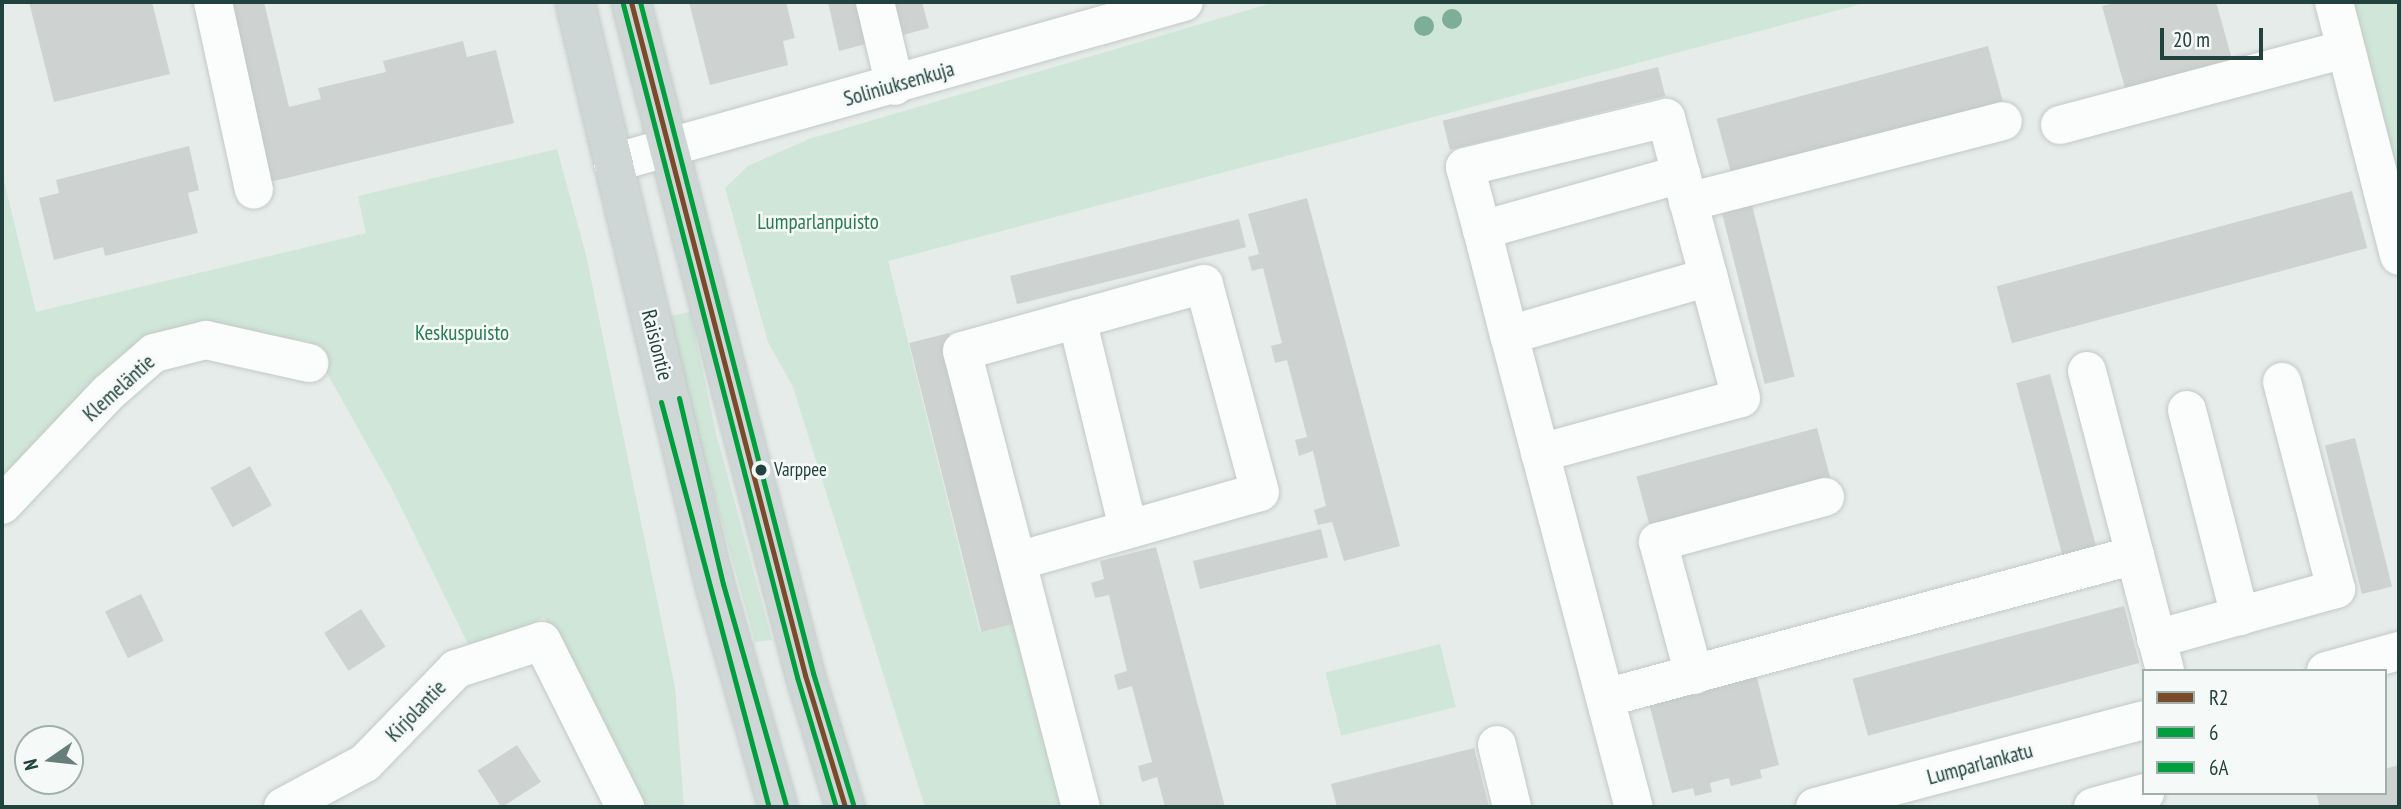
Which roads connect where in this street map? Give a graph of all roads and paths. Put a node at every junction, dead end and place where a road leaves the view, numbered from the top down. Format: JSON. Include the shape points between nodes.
{"nodes":[{"id":1,"x":213,"y":2,"type":"edge"},
{"id":2,"x":575,"y":2,"type":"edge"},
{"id":3,"x":631,"y":2,"type":"edge"},
{"id":4,"x":875,"y":2,"type":"edge"},
{"id":5,"x":2333,"y":2,"type":"edge"},
{"id":6,"x":1178,"y":3,"type":"edge"},
{"id":7,"x":2345,"y":50,"type":"junction"},
{"id":8,"x":895,"y":86,"type":"junction"},
{"id":9,"x":2003,"y":121,"type":"dead end"},
{"id":10,"x":2060,"y":125,"type":"dead end"},
{"id":11,"x":667,"y":147,"type":"junction"},
{"id":12,"x":613,"y":163,"type":"junction"},
{"id":13,"x":1685,"y":188,"type":"junction"},
{"id":14,"x":254,"y":190,"type":"dead end"},
{"id":15,"x":1482,"y":230,"type":"junction"},
{"id":16,"x":2399,"y":256,"type":"edge"},
{"id":17,"x":1709,"y":277,"type":"junction"},
{"id":18,"x":1077,"y":319,"type":"junction"},
{"id":19,"x":1509,"y":335,"type":"junction"},
{"id":20,"x":309,"y":363,"type":"dead end"},
{"id":21,"x":2087,"y":371,"type":"dead end"},
{"id":22,"x":2282,"y":382,"type":"dead end"},
{"id":23,"x":2187,"y":410,"type":"dead end"},
{"id":24,"x":1540,"y":453,"type":"junction"},
{"id":25,"x":1825,"y":498,"type":"dead end"},
{"id":26,"x":2,"y":505,"type":"edge"},
{"id":27,"x":1128,"y":529,"type":"junction"},
{"id":28,"x":2135,"y":555,"type":"junction"},
{"id":29,"x":1021,"y":560,"type":"junction"},
{"id":30,"x":2240,"y":616,"type":"junction"},
{"id":31,"x":2399,"y":651,"type":"edge"},
{"id":32,"x":2161,"y":655,"type":"edge"},
{"id":33,"x":2333,"y":669,"type":"edge"},
{"id":34,"x":1694,"y":675,"type":"junction"},
{"id":35,"x":1605,"y":698,"type":"junction"},
{"id":36,"x":2142,"y":721,"type":"edge"},
{"id":37,"x":1497,"y":745,"type":"dead end"},
{"id":38,"x":2142,"y":794,"type":"edge"},
{"id":39,"x":283,"y":807,"type":"edge"},
{"id":40,"x":625,"y":807,"type":"edge"},
{"id":41,"x":778,"y":807,"type":"edge"},
{"id":42,"x":845,"y":807,"type":"edge"},
{"id":43,"x":1081,"y":807,"type":"edge"},
{"id":44,"x":1512,"y":807,"type":"edge"},
{"id":45,"x":1634,"y":807,"type":"edge"},
{"id":46,"x":1815,"y":807,"type":"edge"},
{"id":47,"x":2093,"y":807,"type":"edge"}],
"edges":[{"from":1,"to":14,"type":"street"},
{"from":2,"to":12,"type":"main road","name":"Raisiontie"},
{"from":3,"to":11,"type":"main road"},
{"from":4,"to":8,"type":"street"},
{"from":5,"to":7,"type":"street"},
{"from":6,"to":8,"type":"street","name":"Soliniuksenkuja"},
{"from":7,"to":10,"type":"street"},
{"from":7,"to":16,"type":"street"},
{"from":8,"to":11,"type":"street","name":"Soliniuksenkuja"},
{"from":9,"to":13,"type":"street"},
{"from":11,"to":12,"type":"street","name":"Soliniuksenkuja"},
{"from":11,"to":42,"type":"main road","via":[[805,675]]},
{"from":12,"to":41,"type":"main road","name":"Raisiontie","via":[[715,586]]},
{"from":13,"to":15,"type":"street"},
{"from":13,"to":15,"type":"street","via":[[1666,118],[1465,167]]},
{"from":13,"to":17,"type":"street"},
{"from":15,"to":19,"type":"street"},
{"from":17,"to":19,"type":"street"},
{"from":17,"to":24,"type":"street","via":[[1741,398]]},
{"from":18,"to":27,"type":"street"},
{"from":18,"to":27,"type":"street","via":[[1204,284],[1259,492]]},
{"from":18,"to":29,"type":"street","via":[[962,351]]},
{"from":19,"to":24,"type":"street"},
{"from":20,"to":26,"type":"street","name":"Klemeläntie","via":[[206,340],[154,353],[108,393]]},
{"from":21,"to":28,"type":"street"},
{"from":22,"to":30,"type":"street","via":[[2336,589]]},
{"from":23,"to":30,"type":"street"},
{"from":24,"to":35,"type":"street"},
{"from":25,"to":34,"type":"street","via":[[1658,541]]},
{"from":27,"to":29,"type":"street"},
{"from":28,"to":32,"type":"street"},
{"from":28,"to":34,"type":"street"},
{"from":29,"to":43,"type":"street"},
{"from":30,"to":32,"type":"street"},
{"from":31,"to":33,"type":"street"},
{"from":34,"to":35,"type":"street"},
{"from":35,"to":45,"type":"street"},
{"from":36,"to":46,"type":"street","name":"Lumparlankatu"},
{"from":37,"to":44,"type":"street"},
{"from":38,"to":47,"type":"street"},
{"from":39,"to":40,"type":"street","name":"Kirjolantie","via":[[365,763],[456,669],[542,641]]}]}
